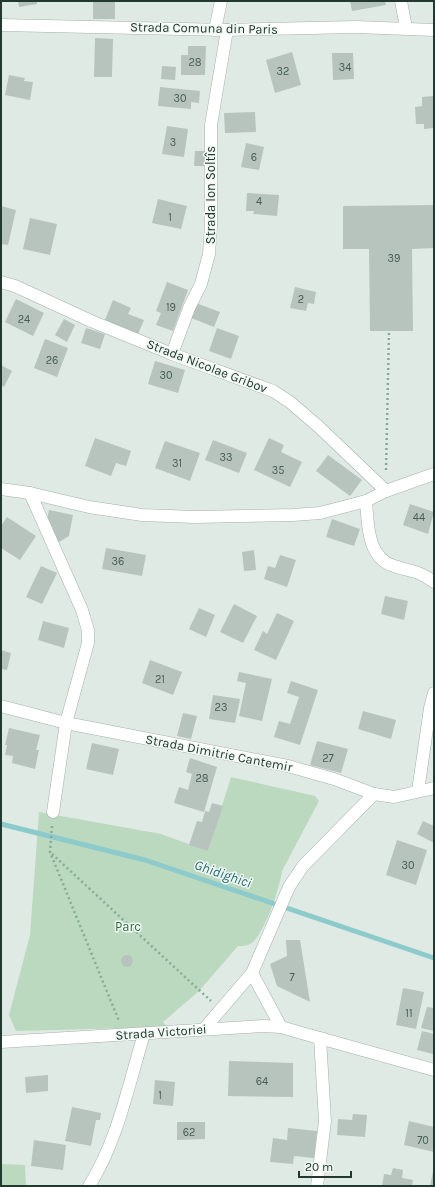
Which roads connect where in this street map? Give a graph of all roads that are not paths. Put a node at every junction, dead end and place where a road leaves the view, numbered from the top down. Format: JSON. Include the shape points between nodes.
{"nodes":[{"id":1,"x":221,"y":1,"type":"edge"},
{"id":2,"x":401,"y":1,"type":"edge"},
{"id":3,"x":1,"y":25,"type":"edge"},
{"id":4,"x":406,"y":28,"type":"junction"},
{"id":5,"x":221,"y":30,"type":"junction"},
{"id":6,"x":434,"y":30,"type":"edge"},
{"id":7,"x":1,"y":282,"type":"edge"},
{"id":8,"x":172,"y":354,"type":"junction"},
{"id":9,"x":434,"y":474,"type":"edge"},
{"id":10,"x":1,"y":488,"type":"edge"},
{"id":11,"x":386,"y":491,"type":"junction"},
{"id":12,"x":30,"y":493,"type":"junction"},
{"id":13,"x":366,"y":502,"type":"junction"},
{"id":14,"x":434,"y":582,"type":"edge"},
{"id":15,"x":434,"y":693,"type":"edge"},
{"id":16,"x":1,"y":706,"type":"edge"},
{"id":17,"x":66,"y":723,"type":"junction"},
{"id":18,"x":434,"y":788,"type":"edge"},
{"id":19,"x":418,"y":791,"type":"junction"},
{"id":20,"x":374,"y":794,"type":"junction"},
{"id":21,"x":53,"y":812,"type":"dead end"},
{"id":22,"x":252,"y":973,"type":"junction"},
{"id":23,"x":281,"y":1027,"type":"junction"},
{"id":24,"x":204,"y":1029,"type":"junction"},
{"id":25,"x":144,"y":1034,"type":"junction"},
{"id":26,"x":320,"y":1038,"type":"junction"},
{"id":27,"x":1,"y":1042,"type":"edge"},
{"id":28,"x":434,"y":1070,"type":"edge"},
{"id":29,"x":88,"y":1186,"type":"edge"},
{"id":30,"x":317,"y":1186,"type":"edge"}],
"edges":[{"from":1,"to":5,"type":"street","name":"Strada Ion Soltîs"},
{"from":2,"to":4,"type":"street"},
{"from":3,"to":5,"type":"street","name":"Strada Comuna din Paris"},
{"from":4,"to":5,"type":"street","name":"Strada Comuna din Paris"},
{"from":4,"to":6,"type":"street","name":"Strada Comuna din Paris"},
{"from":5,"to":8,"type":"street","name":"Strada Ion Soltîs","via":[[211,125],[209,254],[201,284]]},
{"from":7,"to":8,"type":"street","name":"Strada Nicolae Gribov","via":[[16,286],[91,321]]},
{"from":8,"to":11,"type":"street","name":"Strada Nicolae Gribov","via":[[273,390],[319,426]]},
{"from":9,"to":11,"type":"street"},
{"from":10,"to":12,"type":"street"},
{"from":11,"to":13,"type":"street"},
{"from":12,"to":13,"type":"street","via":[[88,507],[195,517],[307,514]]},
{"from":12,"to":17,"type":"street","via":[[82,610],[88,630],[88,643]]},
{"from":13,"to":14,"type":"street","via":[[368,530],[377,554],[394,566],[418,572]]},
{"from":15,"to":19,"type":"street"},
{"from":16,"to":17,"type":"street","name":"Strada Dimitrie Cantemir"},
{"from":17,"to":20,"type":"street","name":"Strada Dimitrie Cantemir","via":[[288,766]]},
{"from":17,"to":21,"type":"street"},
{"from":18,"to":19,"type":"street","name":"Strada Dimitrie Cantemir"},
{"from":19,"to":20,"type":"street","name":"Strada Dimitrie Cantemir","via":[[394,798]]},
{"from":20,"to":22,"type":"street","via":[[303,866],[289,887]]},
{"from":22,"to":23,"type":"street"},
{"from":22,"to":24,"type":"street"},
{"from":23,"to":24,"type":"street","name":"Strada Victoriei"},
{"from":23,"to":26,"type":"street","name":"Strada Victoriei"},
{"from":24,"to":25,"type":"street","name":"Strada Victoriei"},
{"from":25,"to":27,"type":"street","name":"Strada Victoriei"},
{"from":25,"to":29,"type":"street","via":[[114,1133],[100,1169]]},
{"from":26,"to":28,"type":"street","name":"Strada Victoriei"},
{"from":26,"to":30,"type":"street","via":[[325,1121]]}]}
